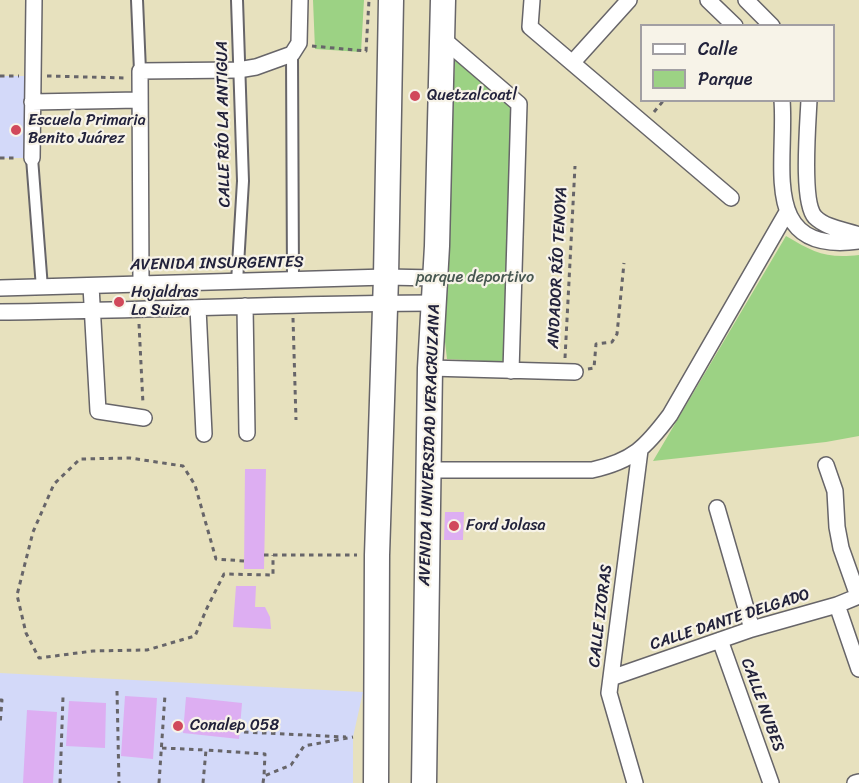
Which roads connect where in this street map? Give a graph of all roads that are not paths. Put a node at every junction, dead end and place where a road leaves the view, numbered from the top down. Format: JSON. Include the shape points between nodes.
{"nodes":[{"id":1,"x":34,"y":0,"type":"edge"},
{"id":2,"x":137,"y":0,"type":"edge"},
{"id":3,"x":237,"y":0,"type":"edge"},
{"id":4,"x":300,"y":0,"type":"edge"},
{"id":5,"x":391,"y":0,"type":"edge"},
{"id":6,"x":443,"y":0,"type":"edge"},
{"id":7,"x":532,"y":0,"type":"edge"},
{"id":8,"x":630,"y":0,"type":"edge"},
{"id":9,"x":708,"y":0,"type":"edge"},
{"id":10,"x":746,"y":0,"type":"edge"},
{"id":11,"x":733,"y":24,"type":"edge"},
{"id":12,"x":770,"y":24,"type":"edge"},
{"id":13,"x":442,"y":39,"type":"junction"},
{"id":14,"x":295,"y":49,"type":"junction"},
{"id":15,"x":573,"y":62,"type":"junction"},
{"id":16,"x":238,"y":70,"type":"junction"},
{"id":17,"x":140,"y":75,"type":"junction"},
{"id":18,"x":139,"y":100,"type":"junction"},
{"id":19,"x":32,"y":102,"type":"junction"},
{"id":20,"x":782,"y":102,"type":"edge"},
{"id":21,"x":809,"y":102,"type":"edge"},
{"id":22,"x":32,"y":158,"type":"joint"},
{"id":23,"x":731,"y":198,"type":"dead end"},
{"id":24,"x":787,"y":212,"type":"junction"},
{"id":25,"x":859,"y":235,"type":"edge"},
{"id":26,"x":859,"y":241,"type":"edge"},
{"id":27,"x":386,"y":277,"type":"junction"},
{"id":28,"x":436,"y":278,"type":"junction"},
{"id":29,"x":293,"y":280,"type":"junction"},
{"id":30,"x":237,"y":282,"type":"junction"},
{"id":31,"x":141,"y":283,"type":"junction"},
{"id":32,"x":91,"y":286,"type":"junction"},
{"id":33,"x":0,"y":288,"type":"edge"},
{"id":34,"x":42,"y":288,"type":"junction"},
{"id":35,"x":385,"y":303,"type":"junction"},
{"id":36,"x":434,"y":303,"type":"junction"},
{"id":37,"x":244,"y":306,"type":"junction"},
{"id":38,"x":198,"y":308,"type":"junction"},
{"id":39,"x":92,"y":311,"type":"junction"},
{"id":40,"x":0,"y":312,"type":"edge"},
{"id":41,"x":430,"y":368,"type":"junction"},
{"id":42,"x":511,"y":371,"type":"junction"},
{"id":43,"x":569,"y":372,"type":"road end"},
{"id":44,"x":144,"y":418,"type":"road end"},
{"id":45,"x":204,"y":434,"type":"dead end"},
{"id":46,"x":247,"y":434,"type":"dead end"},
{"id":47,"x":640,"y":450,"type":"junction"},
{"id":48,"x":826,"y":465,"type":"dead end"},
{"id":49,"x":428,"y":470,"type":"junction"},
{"id":50,"x":717,"y":508,"type":"dead end"},
{"id":51,"x":859,"y":596,"type":"edge"},
{"id":52,"x":837,"y":605,"type":"junction"},
{"id":53,"x":752,"y":629,"type":"junction"},
{"id":54,"x":720,"y":640,"type":"junction"},
{"id":55,"x":859,"y":669,"type":"edge"},
{"id":56,"x":611,"y":678,"type":"junction"},
{"id":57,"x":859,"y":782,"type":"edge"},
{"id":58,"x":376,"y":783,"type":"edge"},
{"id":59,"x":424,"y":783,"type":"edge"},
{"id":60,"x":635,"y":783,"type":"edge"},
{"id":61,"x":771,"y":783,"type":"edge"},
{"id":62,"x":855,"y":783,"type":"edge"}],
"edges":[{"from":1,"to":19,"type":"street"},
{"from":2,"to":17,"type":"street"},
{"from":3,"to":16,"type":"street","name":"CALLE RÍO LA ANTIGUA"},
{"from":4,"to":14,"type":"street"},
{"from":5,"to":27,"type":"main road"},
{"from":6,"to":13,"type":"main road","name":"AVENIDA UNIVERSIDAD VERACRUZANA"},
{"from":7,"to":15,"type":"street","via":[[531,27]]},
{"from":8,"to":15,"type":"street"},
{"from":9,"to":11,"type":"street"},
{"from":10,"to":12,"type":"street"},
{"from":13,"to":28,"type":"main road","name":"AVENIDA UNIVERSIDAD VERACRUZANA"},
{"from":13,"to":42,"type":"street","via":[[519,104]]},
{"from":14,"to":16,"type":"street","via":[[256,67]]},
{"from":14,"to":29,"type":"street"},
{"from":15,"to":23,"type":"street"},
{"from":16,"to":17,"type":"street"},
{"from":16,"to":30,"type":"street","name":"CALLE RÍO LA ANTIGUA","via":[[243,181]]},
{"from":17,"to":18,"type":"street"},
{"from":18,"to":19,"type":"street"},
{"from":18,"to":31,"type":"street"},
{"from":19,"to":22,"type":"street"},
{"from":20,"to":24,"type":"street","via":[[783,193]]},
{"from":21,"to":25,"type":"street","via":[[809,207],[815,218]]},
{"from":22,"to":34,"type":"street"},
{"from":24,"to":26,"type":"street","via":[[795,226],[813,237],[833,243]]},
{"from":24,"to":47,"type":"street","via":[[670,415]]},
{"from":27,"to":28,"type":"street","name":"AVENIDA INSURGENTES"},
{"from":27,"to":29,"type":"street","name":"AVENIDA INSURGENTES"},
{"from":27,"to":35,"type":"main road"},
{"from":28,"to":36,"type":"main road","name":"AVENIDA UNIVERSIDAD VERACRUZANA"},
{"from":29,"to":30,"type":"street","name":"AVENIDA INSURGENTES"},
{"from":30,"to":31,"type":"street","name":"AVENIDA INSURGENTES"},
{"from":31,"to":32,"type":"street","name":"AVENIDA INSURGENTES"},
{"from":32,"to":34,"type":"street","name":"AVENIDA INSURGENTES"},
{"from":32,"to":39,"type":"street"},
{"from":33,"to":34,"type":"street","name":"AVENIDA INSURGENTES"},
{"from":35,"to":36,"type":"street"},
{"from":35,"to":37,"type":"street"},
{"from":35,"to":58,"type":"main road","via":[[377,555]]},
{"from":36,"to":41,"type":"main road","name":"AVENIDA UNIVERSIDAD VERACRUZANA"},
{"from":37,"to":38,"type":"street"},
{"from":37,"to":46,"type":"street"},
{"from":38,"to":39,"type":"street"},
{"from":38,"to":45,"type":"street"},
{"from":39,"to":40,"type":"street"},
{"from":39,"to":44,"type":"street","via":[[98,411]]},
{"from":41,"to":42,"type":"street"},
{"from":41,"to":49,"type":"main road","name":"AVENIDA UNIVERSIDAD VERACRUZANA"},
{"from":42,"to":43,"type":"street"},
{"from":47,"to":49,"type":"street","via":[[611,466],[592,470]]},
{"from":47,"to":56,"type":"street","name":"CALLE IZORAS"},
{"from":48,"to":51,"type":"street","via":[[835,491],[841,548]]},
{"from":49,"to":59,"type":"main road","name":"AVENIDA UNIVERSIDAD VERACRUZANA"},
{"from":50,"to":53,"type":"street"},
{"from":51,"to":52,"type":"street","name":"CALLE DANTE DELGADO"},
{"from":52,"to":53,"type":"street","name":"CALLE DANTE DELGADO"},
{"from":52,"to":55,"type":"street"},
{"from":53,"to":54,"type":"street","name":"CALLE DANTE DELGADO"},
{"from":54,"to":56,"type":"street","name":"CALLE DANTE DELGADO"},
{"from":54,"to":61,"type":"street","name":"CALLE NUBES"},
{"from":56,"to":60,"type":"street","name":"CALLE IZORAS","via":[[609,693]]},
{"from":57,"to":62,"type":"street"}]}
